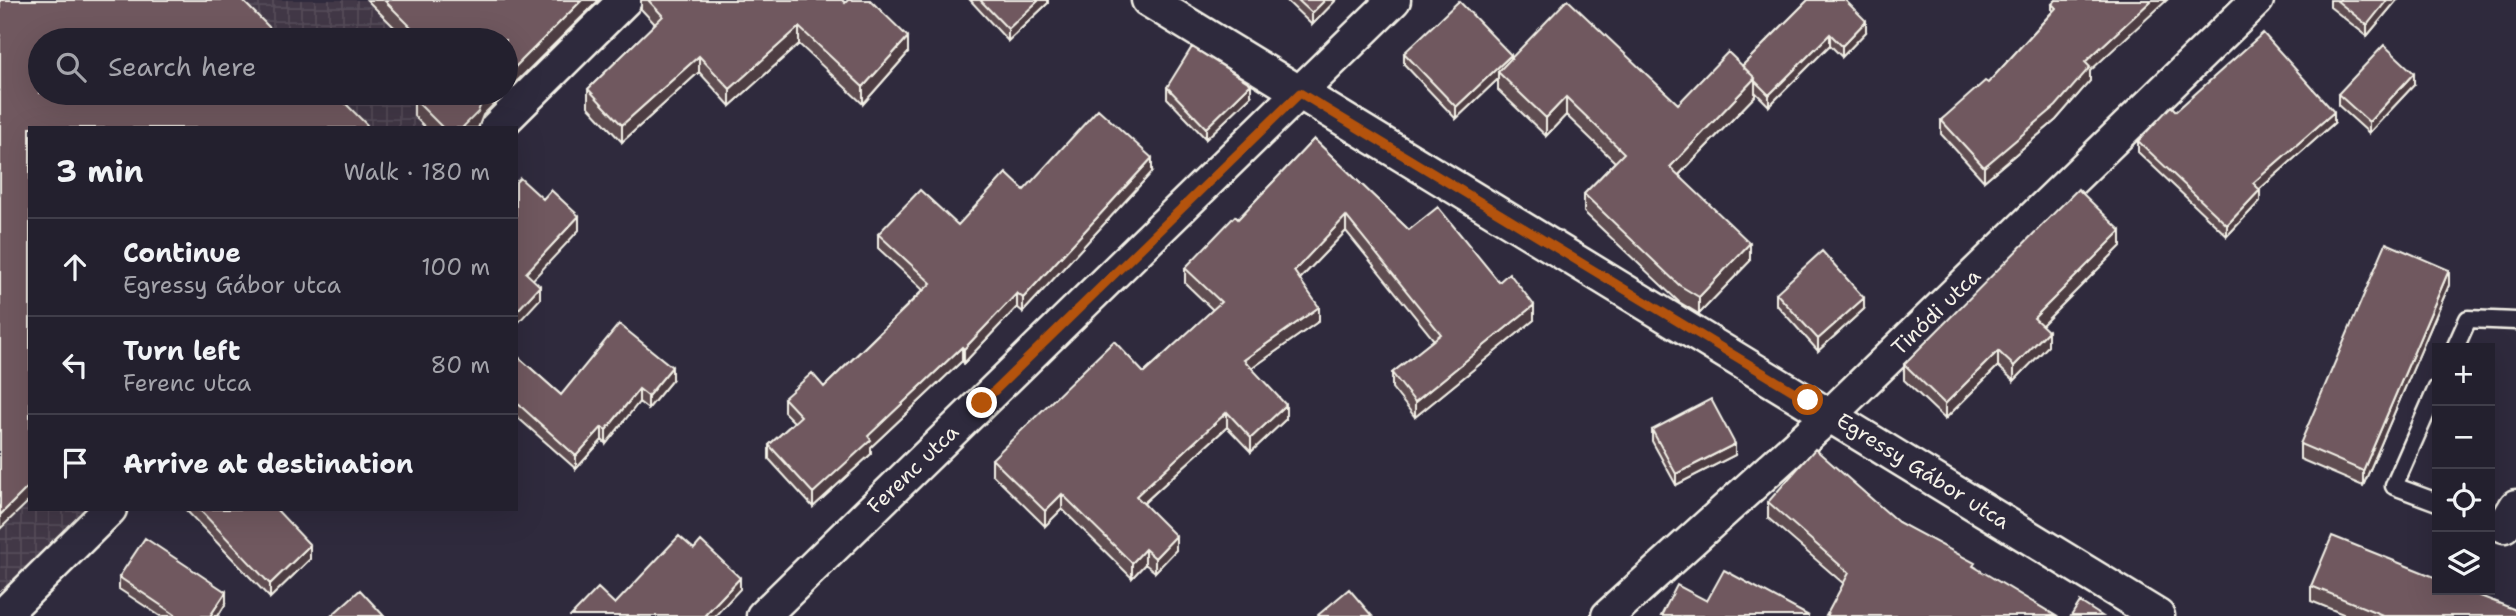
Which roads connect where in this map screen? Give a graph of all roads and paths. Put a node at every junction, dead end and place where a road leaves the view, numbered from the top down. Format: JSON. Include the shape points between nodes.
{"nodes":[{"id":1,"x":625,"y":0,"type":"edge"},
{"id":2,"x":1148,"y":0,"type":"edge"},
{"id":3,"x":1394,"y":0,"type":"edge"},
{"id":4,"x":2257,"y":0,"type":"edge"},
{"id":5,"x":1300,"y":93,"type":"junction"},
{"id":6,"x":498,"y":126,"type":"edge"},
{"id":7,"x":2516,"y":321,"type":"edge"},
{"id":8,"x":2457,"y":343,"type":"edge"},
{"id":9,"x":2432,"y":399,"type":"edge"},
{"id":10,"x":1832,"y":414,"type":"junction"},
{"id":11,"x":2432,"y":500,"type":"edge"},
{"id":12,"x":108,"y":511,"type":"edge"},
{"id":13,"x":2,"y":616,"type":"edge"},
{"id":14,"x":763,"y":616,"type":"edge"},
{"id":15,"x":1608,"y":616,"type":"edge"},
{"id":16,"x":2158,"y":616,"type":"edge"}],
"edges":[{"from":1,"to":6,"type":"street"},
{"from":2,"to":5,"type":"street","name":"Egressy Gábor utca"},
{"from":3,"to":5,"type":"street","name":"Ferenc utca"},
{"from":4,"to":10,"type":"street","name":"Tinódi utca"},
{"from":5,"to":10,"type":"street","name":"Egressy Gábor utca"},
{"from":5,"to":14,"type":"street","name":"Ferenc utca"},
{"from":7,"to":8,"type":"lane","via":[[2468,319]]},
{"from":9,"to":11,"type":"lane","via":[[2394,486]]},
{"from":10,"to":15,"type":"street","name":"Tinódi utca"},
{"from":10,"to":16,"type":"street","name":"Egressy Gábor utca"},
{"from":12,"to":13,"type":"street"}]}
